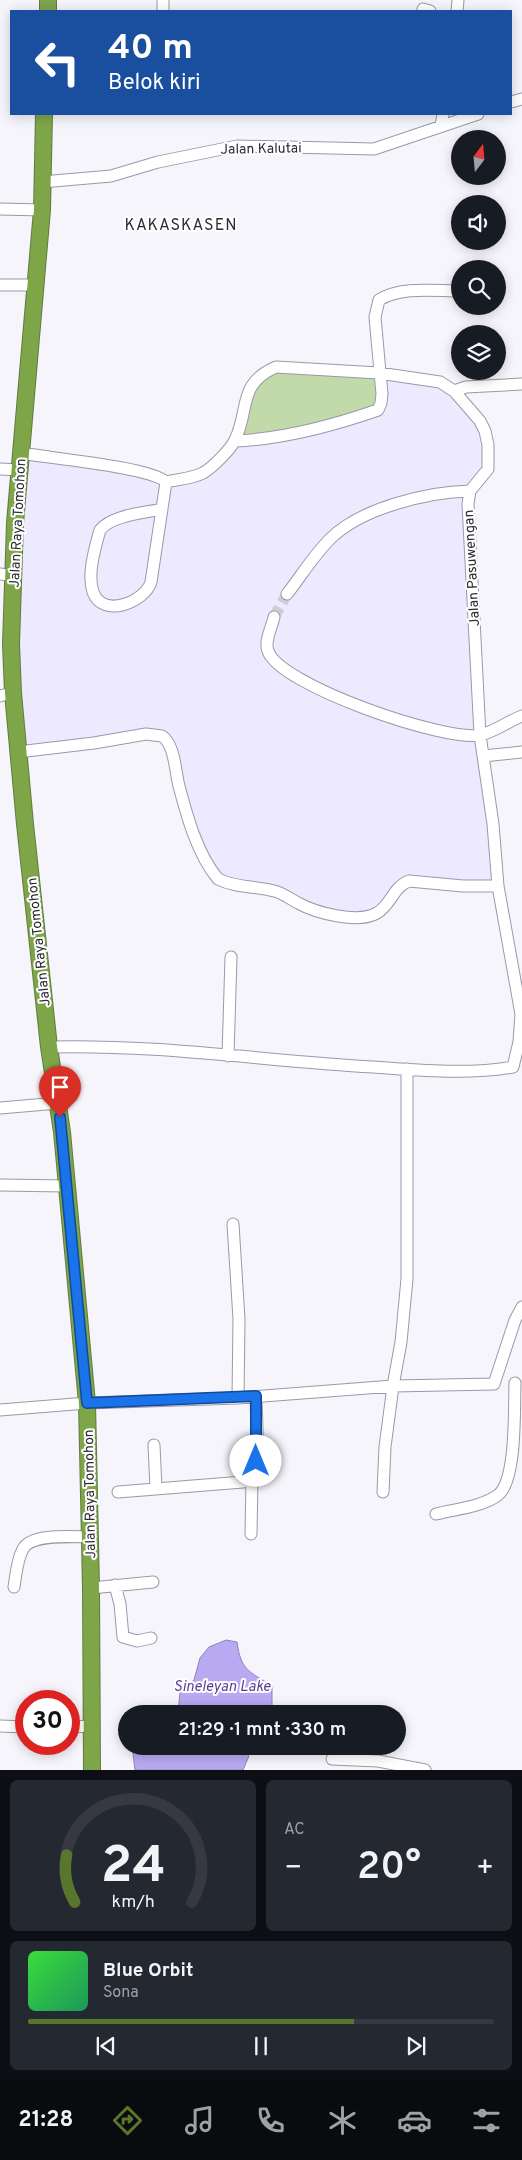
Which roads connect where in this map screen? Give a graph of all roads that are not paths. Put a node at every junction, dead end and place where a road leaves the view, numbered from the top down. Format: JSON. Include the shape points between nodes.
{"nodes":[{"id":1,"x":44,"y":115,"type":"edge"},
{"id":2,"x":443,"y":115,"type":"edge"},
{"id":3,"x":475,"y":115,"type":"edge"},
{"id":4,"x":441,"y":126,"type":"junction"},
{"id":5,"x":42,"y":182,"type":"junction"},
{"id":6,"x":0,"y":209,"type":"edge"},
{"id":7,"x":42,"y":210,"type":"junction"},
{"id":8,"x":0,"y":285,"type":"edge"},
{"id":9,"x":35,"y":285,"type":"junction"},
{"id":10,"x":451,"y":291,"type":"edge"},
{"id":11,"x":379,"y":373,"type":"junction"},
{"id":12,"x":522,"y":384,"type":"edge"},
{"id":13,"x":454,"y":391,"type":"junction"},
{"id":14,"x":235,"y":441,"type":"junction"},
{"id":15,"x":21,"y":453,"type":"junction"},
{"id":16,"x":0,"y":469,"type":"edge"},
{"id":17,"x":19,"y":470,"type":"junction"},
{"id":18,"x":166,"y":482,"type":"junction"},
{"id":19,"x":470,"y":491,"type":"junction"},
{"id":20,"x":162,"y":509,"type":"junction"},
{"id":21,"x":7,"y":575,"type":"edge"},
{"id":22,"x":288,"y":594,"type":"tunnel mouth"},
{"id":23,"x":274,"y":617,"type":"tunnel mouth"},
{"id":24,"x":6,"y":645,"type":"edge"},
{"id":25,"x":6,"y":694,"type":"edge"},
{"id":26,"x":522,"y":716,"type":"edge"},
{"id":27,"x":480,"y":735,"type":"junction"},
{"id":28,"x":18,"y":752,"type":"junction"},
{"id":29,"x":522,"y":752,"type":"edge"},
{"id":30,"x":483,"y":756,"type":"junction"},
{"id":31,"x":498,"y":886,"type":"junction"},
{"id":32,"x":231,"y":957,"type":"dead end"},
{"id":33,"x":522,"y":1011,"type":"edge"},
{"id":34,"x":49,"y":1047,"type":"junction"},
{"id":35,"x":228,"y":1056,"type":"junction"},
{"id":36,"x":518,"y":1067,"type":"edge"},
{"id":37,"x":407,"y":1069,"type":"junction"},
{"id":38,"x":58,"y":1103,"type":"junction"},
{"id":39,"x":0,"y":1108,"type":"edge"},
{"id":40,"x":0,"y":1186,"type":"edge"},
{"id":41,"x":67,"y":1186,"type":"junction"},
{"id":42,"x":233,"y":1224,"type":"dead end"},
{"id":43,"x":522,"y":1307,"type":"edge"},
{"id":44,"x":518,"y":1382,"type":"edge"},
{"id":45,"x":494,"y":1384,"type":"junction"},
{"id":46,"x":392,"y":1386,"type":"junction"},
{"id":47,"x":256,"y":1396,"type":"junction"},
{"id":48,"x":238,"y":1398,"type":"junction"},
{"id":49,"x":87,"y":1403,"type":"junction"},
{"id":50,"x":0,"y":1410,"type":"edge"},
{"id":51,"x":154,"y":1445,"type":"dead end"},
{"id":52,"x":252,"y":1479,"type":"junction"},
{"id":53,"x":156,"y":1488,"type":"junction"},
{"id":54,"x":118,"y":1492,"type":"dead end"},
{"id":55,"x":383,"y":1492,"type":"dead end"},
{"id":56,"x":436,"y":1514,"type":"dead end"},
{"id":57,"x":251,"y":1534,"type":"dead end"},
{"id":58,"x":90,"y":1537,"type":"junction"},
{"id":59,"x":153,"y":1582,"type":"dead end"},
{"id":60,"x":114,"y":1585,"type":"junction"},
{"id":61,"x":14,"y":1587,"type":"dead end"},
{"id":62,"x":91,"y":1588,"type":"junction"},
{"id":63,"x":150,"y":1638,"type":"dead end"},
{"id":64,"x":0,"y":1726,"type":"edge"},
{"id":65,"x":92,"y":1726,"type":"junction"},
{"id":66,"x":15,"y":1727,"type":"edge"},
{"id":67,"x":80,"y":1727,"type":"edge"},
{"id":68,"x":332,"y":1759,"type":"dead end"},
{"id":69,"x":92,"y":1770,"type":"edge"},
{"id":70,"x":425,"y":1770,"type":"edge"}],
"edges":[{"from":1,"to":5,"type":"highway","name":"Jalan Raya Tomohon"},
{"from":2,"to":4,"type":"street"},
{"from":3,"to":4,"type":"street","name":"Jalan Kalutai"},
{"from":4,"to":5,"type":"street","name":"Jalan Kalutai","via":[[374,149],[237,146],[167,160],[111,176]]},
{"from":5,"to":7,"type":"highway","name":"Jalan Raya Tomohon"},
{"from":6,"to":7,"type":"street"},
{"from":7,"to":9,"type":"highway","name":"Jalan Raya Tomohon"},
{"from":8,"to":9,"type":"street"},
{"from":9,"to":15,"type":"highway","name":"Jalan Raya Tomohon"},
{"from":10,"to":11,"type":"street","via":[[398,293],[379,300],[375,317]]},
{"from":11,"to":13,"type":"street","name":"Jalan Pasuwengan","via":[[440,382]]},
{"from":11,"to":14,"type":"street","via":[[382,403],[378,410],[290,435]]},
{"from":11,"to":14,"type":"street","name":"Jalan Pasuwengan","via":[[298,367],[276,367],[265,372],[250,387]]},
{"from":12,"to":13,"type":"street","via":[[466,387]]},
{"from":13,"to":19,"type":"street","name":"Jalan Pasuwengan","via":[[480,422],[488,445],[488,469]]},
{"from":14,"to":18,"type":"street","name":"Jalan Pasuwengan","via":[[205,472]]},
{"from":15,"to":17,"type":"highway","name":"Jalan Raya Tomohon"},
{"from":15,"to":18,"type":"street","via":[[116,467],[154,475]]},
{"from":16,"to":17,"type":"street"},
{"from":17,"to":21,"type":"highway","name":"Jalan Raya Tomohon"},
{"from":18,"to":20,"type":"street"},
{"from":19,"to":22,"type":"street","via":[[411,499],[350,525],[330,539]]},
{"from":19,"to":27,"type":"street","name":"Jalan Pasuwengan","via":[[468,504]]},
{"from":20,"to":20,"type":"street","via":[[121,518],[100,530],[91,584],[94,594],[104,604],[126,604],[140,598],[149,589]]},
{"from":21,"to":24,"type":"highway","name":"Jalan Raya Tomohon"},
{"from":23,"to":27,"type":"street","via":[[268,650],[277,665],[330,694],[394,719],[457,734]]},
{"from":24,"to":25,"type":"highway","name":"Jalan Raya Tomohon"},
{"from":25,"to":28,"type":"highway","name":"Jalan Raya Tomohon"},
{"from":26,"to":27,"type":"street"},
{"from":27,"to":30,"type":"street","name":"Jalan Pasuwengan"},
{"from":28,"to":31,"type":"street","via":[[146,734],[162,736],[169,743],[199,846],[218,879],[243,888],[274,891],[317,912],[351,917],[376,914],[401,884],[408,881]]},
{"from":28,"to":34,"type":"highway","name":"Jalan Raya Tomohon"},
{"from":29,"to":30,"type":"street"},
{"from":30,"to":31,"type":"street","name":"Jalan Pasuwengan"},
{"from":31,"to":33,"type":"street","name":"Jalan Pasuwengan"},
{"from":32,"to":35,"type":"street"},
{"from":33,"to":36,"type":"street","name":"Jalan Pasuwengan"},
{"from":34,"to":35,"type":"street","name":"Jalan Pasuwengan","via":[[119,1047]]},
{"from":34,"to":38,"type":"highway","name":"Jalan Raya Tomohon"},
{"from":35,"to":37,"type":"street","name":"Jalan Pasuwengan"},
{"from":36,"to":37,"type":"street","name":"Jalan Pasuwengan","via":[[483,1071]]},
{"from":37,"to":46,"type":"street","via":[[407,1279],[401,1342]]},
{"from":38,"to":39,"type":"street"},
{"from":38,"to":41,"type":"highway","name":"Jalan Raya Tomohon"},
{"from":40,"to":41,"type":"street"},
{"from":41,"to":49,"type":"highway","name":"Jalan Raya Tomohon"},
{"from":42,"to":48,"type":"street","via":[[239,1319]]},
{"from":43,"to":45,"type":"street"},
{"from":44,"to":45,"type":"street"},
{"from":44,"to":56,"type":"street","via":[[510,1475],[506,1486],[483,1503]]},
{"from":45,"to":46,"type":"street"},
{"from":46,"to":47,"type":"street"},
{"from":46,"to":55,"type":"street"},
{"from":47,"to":48,"type":"street"},
{"from":47,"to":52,"type":"street","via":[[256,1461]]},
{"from":48,"to":49,"type":"street"},
{"from":49,"to":50,"type":"street"},
{"from":49,"to":58,"type":"highway","name":"Jalan Raya Tomohon"},
{"from":51,"to":53,"type":"street"},
{"from":52,"to":53,"type":"street"},
{"from":52,"to":57,"type":"street"},
{"from":53,"to":54,"type":"street"},
{"from":58,"to":61,"type":"street","via":[[43,1538],[28,1544],[21,1552]]},
{"from":58,"to":62,"type":"highway","name":"Jalan Raya Tomohon"},
{"from":59,"to":60,"type":"street"},
{"from":60,"to":62,"type":"street"},
{"from":60,"to":63,"type":"street","via":[[120,1604],[123,1637],[138,1641]]},
{"from":62,"to":65,"type":"highway","name":"Jalan Raya Tomohon"},
{"from":64,"to":66,"type":"street"},
{"from":65,"to":67,"type":"street"},
{"from":65,"to":69,"type":"highway","name":"Jalan Raya Tomohon"},
{"from":68,"to":70,"type":"street","via":[[378,1761]]}]}
